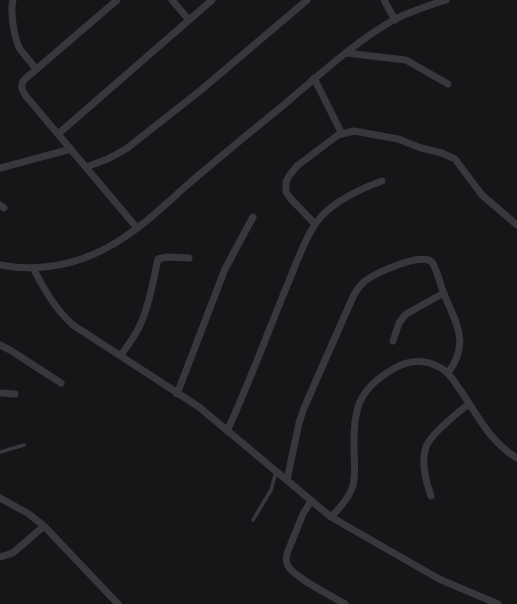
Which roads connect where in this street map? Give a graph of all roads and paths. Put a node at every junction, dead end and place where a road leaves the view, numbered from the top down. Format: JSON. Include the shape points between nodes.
{"nodes":[{"id":1,"x":13,"y":0,"type":"edge"},
{"id":2,"x":117,"y":0,"type":"edge"},
{"id":3,"x":172,"y":0,"type":"edge"},
{"id":4,"x":212,"y":0,"type":"edge"},
{"id":5,"x":307,"y":0,"type":"edge"},
{"id":6,"x":384,"y":0,"type":"edge"},
{"id":7,"x":446,"y":0,"type":"edge"},
{"id":8,"x":189,"y":20,"type":"junction"},
{"id":9,"x":395,"y":20,"type":"junction"},
{"id":10,"x":346,"y":53,"type":"junction"},
{"id":11,"x":36,"y":68,"type":"junction"},
{"id":12,"x":314,"y":78,"type":"junction"},
{"id":13,"x":448,"y":84,"type":"dead end"},
{"id":14,"x":58,"y":134,"type":"junction"},
{"id":15,"x":342,"y":134,"type":"junction"},
{"id":16,"x":71,"y":149,"type":"junction"},
{"id":17,"x":86,"y":167,"type":"junction"},
{"id":18,"x":0,"y":168,"type":"edge"},
{"id":19,"x":382,"y":181,"type":"dead end"},
{"id":20,"x":253,"y":217,"type":"dead end"},
{"id":21,"x":315,"y":224,"type":"junction"},
{"id":22,"x":517,"y":225,"type":"edge"},
{"id":23,"x":137,"y":228,"type":"junction"},
{"id":24,"x":189,"y":258,"type":"dead end"},
{"id":25,"x":0,"y":265,"type":"edge"},
{"id":26,"x":33,"y":268,"type":"junction"},
{"id":27,"x":444,"y":293,"type":"junction"},
{"id":28,"x":393,"y":341,"type":"dead end"},
{"id":29,"x":0,"y":345,"type":"edge"},
{"id":30,"x":121,"y":355,"type":"junction"},
{"id":31,"x":448,"y":374,"type":"junction"},
{"id":32,"x":61,"y":383,"type":"dead end"},
{"id":33,"x":0,"y":394,"type":"edge"},
{"id":34,"x":15,"y":394,"type":"dead end"},
{"id":35,"x":177,"y":394,"type":"junction"},
{"id":36,"x":469,"y":404,"type":"junction"},
{"id":37,"x":227,"y":431,"type":"junction"},
{"id":38,"x":24,"y":445,"type":"dead end"},
{"id":39,"x":0,"y":452,"type":"edge"},
{"id":40,"x":517,"y":458,"type":"edge"},
{"id":41,"x":276,"y":471,"type":"junction"},
{"id":42,"x":287,"y":480,"type":"junction"},
{"id":43,"x":431,"y":496,"type":"dead end"},
{"id":44,"x":0,"y":498,"type":"edge"},
{"id":45,"x":311,"y":501,"type":"junction"},
{"id":46,"x":331,"y":517,"type":"junction"},
{"id":47,"x":253,"y":520,"type":"dead end"},
{"id":48,"x":44,"y":526,"type":"junction"},
{"id":49,"x":0,"y":557,"type":"edge"},
{"id":50,"x":485,"y":601,"type":"edge"},
{"id":51,"x":118,"y":604,"type":"edge"},
{"id":52,"x":345,"y":604,"type":"edge"},
{"id":53,"x":498,"y":604,"type":"edge"}],
"edges":[{"from":1,"to":11,"type":"street","via":[[12,16],[17,42]]},
{"from":2,"to":11,"type":"street"},
{"from":3,"to":8,"type":"street"},
{"from":4,"to":8,"type":"street"},
{"from":5,"to":17,"type":"street","via":[[201,90],[126,149]]},
{"from":6,"to":9,"type":"street"},
{"from":7,"to":9,"type":"street"},
{"from":8,"to":14,"type":"street"},
{"from":9,"to":10,"type":"street"},
{"from":10,"to":12,"type":"street"},
{"from":10,"to":13,"type":"street","via":[[406,60]]},
{"from":11,"to":14,"type":"street","via":[[22,82],[21,88]]},
{"from":12,"to":15,"type":"street"},
{"from":12,"to":23,"type":"street"},
{"from":14,"to":16,"type":"street"},
{"from":15,"to":21,"type":"street","via":[[297,166],[286,182],[286,192]]},
{"from":15,"to":22,"type":"street","via":[[354,131],[398,139],[451,157],[458,162],[487,201]]},
{"from":16,"to":17,"type":"street"},
{"from":16,"to":18,"type":"street"},
{"from":17,"to":23,"type":"street"},
{"from":19,"to":21,"type":"street","via":[[353,194],[329,210]]},
{"from":20,"to":35,"type":"street","via":[[225,269]]},
{"from":21,"to":37,"type":"street","via":[[289,280]]},
{"from":23,"to":26,"type":"street","via":[[92,255],[71,262]]},
{"from":24,"to":30,"type":"street","via":[[158,259],[145,314]]},
{"from":25,"to":26,"type":"street"},
{"from":26,"to":30,"type":"street","via":[[53,303],[66,318]]},
{"from":27,"to":28,"type":"street","via":[[406,314],[399,323]]},
{"from":27,"to":31,"type":"street","via":[[457,326],[461,345]]},
{"from":27,"to":42,"type":"street","via":[[434,266],[425,258],[388,269],[373,276],[357,289],[304,408]]},
{"from":29,"to":32,"type":"street"},
{"from":30,"to":35,"type":"street"},
{"from":31,"to":36,"type":"street"},
{"from":31,"to":46,"type":"street","via":[[435,365],[418,360],[411,361],[386,373],[368,388],[359,404],[354,429],[353,485],[347,498]]},
{"from":33,"to":34,"type":"street"},
{"from":35,"to":37,"type":"street","via":[[199,407]]},
{"from":36,"to":40,"type":"street","via":[[494,439]]},
{"from":36,"to":43,"type":"street","via":[[432,436],[426,447],[425,467]]},
{"from":37,"to":41,"type":"street"},
{"from":38,"to":39,"type":"lane"},
{"from":41,"to":42,"type":"street"},
{"from":41,"to":47,"type":"lane","via":[[271,490]]},
{"from":42,"to":45,"type":"street"},
{"from":44,"to":48,"type":"street","via":[[29,514]]},
{"from":45,"to":46,"type":"street"},
{"from":45,"to":52,"type":"street","via":[[286,556],[288,567]]},
{"from":46,"to":50,"type":"street"},
{"from":48,"to":49,"type":"street","via":[[14,552]]},
{"from":48,"to":51,"type":"street"},
{"from":50,"to":53,"type":"street"}]}
